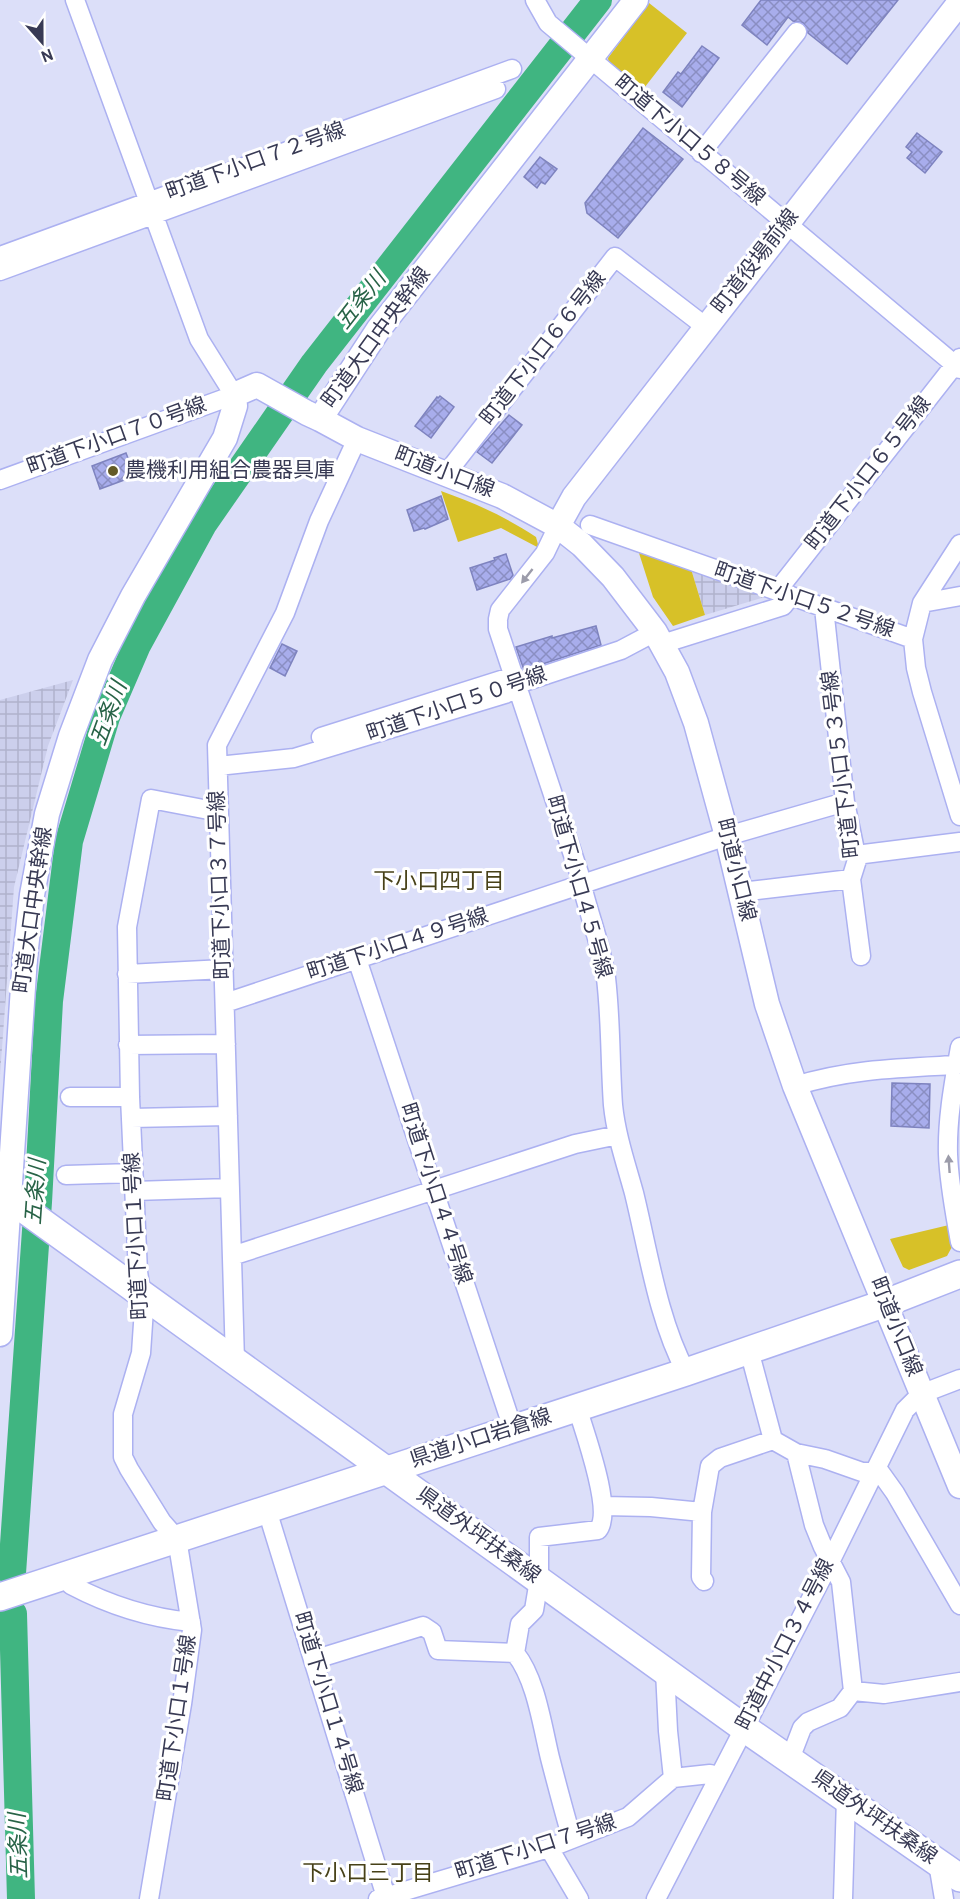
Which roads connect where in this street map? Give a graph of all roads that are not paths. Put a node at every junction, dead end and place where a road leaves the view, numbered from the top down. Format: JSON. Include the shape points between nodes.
{"nodes":[{"id":1,"x":75,"y":0,"type":"edge"},
{"id":2,"x":535,"y":0,"type":"edge"},
{"id":3,"x":636,"y":0,"type":"edge"},
{"id":4,"x":960,"y":2,"type":"edge"},
{"id":5,"x":797,"y":32,"type":"dead end"},
{"id":6,"x":587,"y":55,"type":"junction"},
{"id":7,"x":512,"y":69,"type":"dead end"},
{"id":8,"x":496,"y":89,"type":"dead end"},
{"id":9,"x":701,"y":153,"type":"junction"},
{"id":10,"x":152,"y":208,"type":"junction"},
{"id":11,"x":787,"y":224,"type":"junction"},
{"id":12,"x":0,"y":256,"type":"edge"},
{"id":13,"x":0,"y":272,"type":"edge"},
{"id":14,"x":706,"y":327,"type":"junction"},
{"id":15,"x":958,"y":364,"type":"edge"},
{"id":16,"x":234,"y":394,"type":"junction"},
{"id":17,"x":313,"y":416,"type":"junction"},
{"id":18,"x":357,"y":439,"type":"junction"},
{"id":19,"x":446,"y":474,"type":"junction"},
{"id":20,"x":0,"y":480,"type":"edge"},
{"id":21,"x":590,"y":525,"type":"dead end"},
{"id":22,"x":558,"y":526,"type":"junction"},
{"id":23,"x":960,"y":544,"type":"edge"},
{"id":24,"x":784,"y":594,"type":"junction"},
{"id":25,"x":960,"y":596,"type":"edge"},
{"id":26,"x":922,"y":603,"type":"junction"},
{"id":27,"x":824,"y":608,"type":"junction"},
{"id":28,"x":658,"y":638,"type":"junction"},
{"id":29,"x":913,"y":639,"type":"junction"},
{"id":30,"x":516,"y":682,"type":"junction"},
{"id":31,"x":218,"y":760,"type":"junction"},
{"id":32,"x":846,"y":802,"type":"junction"},
{"id":33,"x":219,"y":812,"type":"junction"},
{"id":34,"x":960,"y":816,"type":"edge"},
{"id":35,"x":728,"y":836,"type":"junction"},
{"id":36,"x":960,"y":842,"type":"edge"},
{"id":37,"x":856,"y":855,"type":"junction"},
{"id":38,"x":851,"y":879,"type":"junction"},
{"id":39,"x":581,"y":884,"type":"junction"},
{"id":40,"x":741,"y":892,"type":"junction"},
{"id":41,"x":861,"y":956,"type":"dead end"},
{"id":42,"x":357,"y":959,"type":"junction"},
{"id":43,"x":224,"y":969,"type":"junction"},
{"id":44,"x":127,"y":974,"type":"junction"},
{"id":45,"x":225,"y":1003,"type":"junction"},
{"id":46,"x":226,"y":1044,"type":"junction"},
{"id":47,"x":128,"y":1046,"type":"junction"},
{"id":48,"x":958,"y":1056,"type":"edge"},
{"id":49,"x":795,"y":1086,"type":"junction"},
{"id":50,"x":70,"y":1097,"type":"dead end"},
{"id":51,"x":130,"y":1097,"type":"junction"},
{"id":52,"x":955,"y":1114,"type":"edge"},
{"id":53,"x":228,"y":1116,"type":"junction"},
{"id":54,"x":131,"y":1118,"type":"junction"},
{"id":55,"x":618,"y":1136,"type":"junction"},
{"id":56,"x":66,"y":1174,"type":"dead end"},
{"id":57,"x":134,"y":1182,"type":"junction"},
{"id":58,"x":230,"y":1188,"type":"junction"},
{"id":59,"x":436,"y":1196,"type":"junction"},
{"id":60,"x":10,"y":1198,"type":"edge"},
{"id":61,"x":960,"y":1242,"type":"edge"},
{"id":62,"x":232,"y":1262,"type":"junction"},
{"id":63,"x":960,"y":1274,"type":"edge"},
{"id":64,"x":142,"y":1294,"type":"junction"},
{"id":65,"x":886,"y":1303,"type":"junction"},
{"id":66,"x":0,"y":1334,"type":"edge"},
{"id":67,"x":749,"y":1350,"type":"junction"},
{"id":68,"x":235,"y":1361,"type":"junction"},
{"id":69,"x":686,"y":1372,"type":"junction"},
{"id":70,"x":960,"y":1379,"type":"edge"},
{"id":71,"x":921,"y":1394,"type":"junction"},
{"id":72,"x":577,"y":1407,"type":"junction"},
{"id":73,"x":513,"y":1429,"type":"junction"},
{"id":74,"x":774,"y":1440,"type":"junction"},
{"id":75,"x":795,"y":1453,"type":"junction"},
{"id":76,"x":386,"y":1470,"type":"junction"},
{"id":77,"x":873,"y":1473,"type":"junction"},
{"id":78,"x":960,"y":1486,"type":"edge"},
{"id":79,"x":603,"y":1506,"type":"junction"},
{"id":80,"x":267,"y":1510,"type":"junction"},
{"id":81,"x":702,"y":1512,"type":"junction"},
{"id":82,"x":177,"y":1539,"type":"junction"},
{"id":83,"x":830,"y":1562,"type":"junction"},
{"id":84,"x":67,"y":1575,"type":"junction"},
{"id":85,"x":539,"y":1580,"type":"junction"},
{"id":86,"x":704,"y":1581,"type":"dead end"},
{"id":87,"x":0,"y":1596,"type":"edge"},
{"id":88,"x":960,"y":1605,"type":"edge"},
{"id":89,"x":191,"y":1622,"type":"junction"},
{"id":90,"x":515,"y":1653,"type":"junction"},
{"id":91,"x":313,"y":1660,"type":"junction"},
{"id":92,"x":665,"y":1671,"type":"junction"},
{"id":93,"x":960,"y":1682,"type":"edge"},
{"id":94,"x":853,"y":1691,"type":"junction"},
{"id":95,"x":744,"y":1728,"type":"junction"},
{"id":96,"x":790,"y":1759,"type":"junction"},
{"id":97,"x":717,"y":1776,"type":"junction"},
{"id":98,"x":673,"y":1778,"type":"junction"},
{"id":99,"x":846,"y":1798,"type":"junction"},
{"id":100,"x":572,"y":1839,"type":"junction"},
{"id":101,"x":549,"y":1848,"type":"junction"},
{"id":102,"x":938,"y":1863,"type":"junction"},
{"id":103,"x":960,"y":1878,"type":"edge"},
{"id":104,"x":382,"y":1898,"type":"edge"},
{"id":105,"x":149,"y":1899,"type":"edge"},
{"id":106,"x":579,"y":1899,"type":"edge"},
{"id":107,"x":656,"y":1899,"type":"edge"},
{"id":108,"x":843,"y":1899,"type":"edge"},
{"id":109,"x":944,"y":1899,"type":"edge"}],
"edges":[{"from":1,"to":10,"type":"street"},
{"from":2,"to":6,"type":"street","name":"町道下小口５８号線","via":[[550,25]]},
{"from":3,"to":6,"type":"street","name":"町道大口中央幹線"},
{"from":4,"to":11,"type":"street","name":"町道役場前線"},
{"from":5,"to":9,"type":"street"},
{"from":6,"to":9,"type":"street","name":"町道下小口５８号線"},
{"from":6,"to":17,"type":"street","name":"町道大口中央幹線"},
{"from":7,"to":10,"type":"street","name":"町道下小口７２号線"},
{"from":8,"to":10,"type":"street"},
{"from":9,"to":11,"type":"street","name":"町道下小口５８号線"},
{"from":10,"to":12,"type":"street","name":"町道下小口７２号線"},
{"from":10,"to":13,"type":"street"},
{"from":10,"to":16,"type":"street","via":[[200,339]]},
{"from":11,"to":14,"type":"street","name":"町道役場前線"},
{"from":11,"to":15,"type":"street","name":"町道下小口５８号線"},
{"from":14,"to":19,"type":"street","name":"町道下小口６６号線","via":[[615,257]]},
{"from":14,"to":22,"type":"street","name":"町道役場前線","via":[[574,496]]},
{"from":15,"to":24,"type":"street","name":"町道下小口６５号線"},
{"from":16,"to":17,"type":"street","name":"町道大口中央幹線","via":[[257,385]]},
{"from":16,"to":20,"type":"street","name":"町道下小口７０号線"},
{"from":16,"to":60,"type":"street","name":"町道大口中央幹線","via":[[234,414],[225,438],[106,649],[58,775],[39,854],[27,936]]},
{"from":17,"to":18,"type":"street","name":"町道小口線"},
{"from":18,"to":19,"type":"street","name":"町道小口線"},
{"from":18,"to":31,"type":"street","name":"町道下小口３７号線","via":[[319,520],[285,614],[218,745]]},
{"from":19,"to":22,"type":"street","name":"町道小口線","via":[[502,496]]},
{"from":21,"to":24,"type":"street","name":"町道下小口５２号線"},
{"from":22,"to":28,"type":"street","name":"町道小口線","via":[[582,544],[613,577]]},
{"from":22,"to":30,"type":"street","name":"町道下小口４５号線","one_way":true,"via":[[544,553],[500,610],[498,629]]},
{"from":23,"to":26,"type":"street"},
{"from":24,"to":27,"type":"street","name":"町道下小口５２号線"},
{"from":24,"to":28,"type":"street","name":"町道下小口５０号線","via":[[783,606]]},
{"from":25,"to":26,"type":"street"},
{"from":26,"to":29,"type":"street"},
{"from":27,"to":29,"type":"street","name":"町道下小口５２号線"},
{"from":27,"to":32,"type":"street","name":"町道下小口５３号線"},
{"from":28,"to":30,"type":"street","name":"町道下小口５０号線"},
{"from":28,"to":35,"type":"street","name":"町道小口線","via":[[689,702]]},
{"from":29,"to":34,"type":"street","name":"町道下小口５２号線","via":[[922,692]]},
{"from":30,"to":31,"type":"street","via":[[291,746]]},
{"from":30,"to":31,"type":"street","name":"町道下小口５０号線","via":[[505,694],[294,758]]},
{"from":30,"to":39,"type":"street","name":"町道下小口４５号線"},
{"from":31,"to":33,"type":"street","name":"町道下小口３７号線"},
{"from":32,"to":35,"type":"street","name":"町道下小口４９号線"},
{"from":32,"to":37,"type":"street","name":"町道下小口５３号線"},
{"from":33,"to":43,"type":"street","name":"町道下小口３７号線"},
{"from":33,"to":44,"type":"street","name":"町道下小口１号線","via":[[151,799],[127,927]]},
{"from":35,"to":39,"type":"street","name":"町道下小口４９号線"},
{"from":35,"to":40,"type":"street","name":"町道小口線"},
{"from":36,"to":37,"type":"street"},
{"from":37,"to":38,"type":"street","name":"町道下小口５３号線"},
{"from":38,"to":40,"type":"street"},
{"from":38,"to":41,"type":"street","name":"町道下小口５３号線"},
{"from":39,"to":42,"type":"street","name":"町道下小口４９号線"},
{"from":39,"to":55,"type":"street","name":"町道下小口４５号線","via":[[603,959]]},
{"from":40,"to":49,"type":"street","name":"町道小口線","via":[[767,1004]]},
{"from":42,"to":45,"type":"street","name":"町道下小口４９号線"},
{"from":42,"to":59,"type":"street","name":"町道下小口４４号線"},
{"from":43,"to":44,"type":"street"},
{"from":43,"to":45,"type":"street","name":"町道下小口３７号線"},
{"from":44,"to":47,"type":"street","name":"町道下小口１号線"},
{"from":45,"to":46,"type":"street","name":"町道下小口３７号線"},
{"from":46,"to":47,"type":"street"},
{"from":46,"to":53,"type":"street","name":"町道下小口３７号線"},
{"from":47,"to":51,"type":"street","name":"町道下小口１号線"},
{"from":48,"to":49,"type":"street","via":[[820,1078]]},
{"from":48,"to":52,"type":"street"},
{"from":49,"to":65,"type":"street","name":"町道小口線"},
{"from":50,"to":51,"type":"street"},
{"from":51,"to":54,"type":"street","name":"町道下小口１号線"},
{"from":61,"to":52,"type":"street","one_way":true,"via":[[949,1170]]},
{"from":53,"to":54,"type":"street"},
{"from":53,"to":58,"type":"street","name":"町道下小口３７号線"},
{"from":54,"to":57,"type":"street","name":"町道下小口１号線"},
{"from":55,"to":59,"type":"street","via":[[575,1144]]},
{"from":55,"to":69,"type":"street","name":"町道下小口４５号線","via":[[675,1352]]},
{"from":56,"to":57,"type":"street"},
{"from":57,"to":58,"type":"street"},
{"from":57,"to":64,"type":"street","name":"町道下小口１号線"},
{"from":58,"to":62,"type":"street","name":"町道下小口３７号線"},
{"from":59,"to":62,"type":"street"},
{"from":59,"to":73,"type":"street","name":"町道下小口４４号線"},
{"from":60,"to":64,"type":"main road","name":"県道外坪扶桑線"},
{"from":60,"to":66,"type":"street","name":"町道大口中央幹線"},
{"from":62,"to":68,"type":"street","name":"町道下小口３７号線"},
{"from":63,"to":65,"type":"main road","name":"県道小口岩倉線"},
{"from":64,"to":68,"type":"main road","name":"県道外坪扶桑線"},
{"from":64,"to":82,"type":"street","name":"町道下小口１号線","via":[[141,1353],[123,1414],[123,1457],[162,1522]]},
{"from":65,"to":67,"type":"main road","name":"県道小口岩倉線"},
{"from":65,"to":71,"type":"street","name":"町道小口線"},
{"from":67,"to":69,"type":"main road","name":"県道小口岩倉線"},
{"from":67,"to":74,"type":"street"},
{"from":68,"to":76,"type":"main road","name":"県道外坪扶桑線"},
{"from":69,"to":72,"type":"main road","name":"県道小口岩倉線"},
{"from":70,"to":71,"type":"street"},
{"from":71,"to":77,"type":"street","name":"町道中小口３４号線","via":[[905,1410]]},
{"from":71,"to":78,"type":"street","name":"町道小口線"},
{"from":72,"to":73,"type":"main road","name":"県道小口岩倉線"},
{"from":72,"to":79,"type":"street","via":[[598,1475]]},
{"from":73,"to":76,"type":"main road","name":"県道小口岩倉線"},
{"from":74,"to":75,"type":"street"},
{"from":74,"to":81,"type":"street","via":[[720,1458],[710,1466]]},
{"from":75,"to":77,"type":"street"},
{"from":75,"to":83,"type":"street","via":[[814,1525]]},
{"from":76,"to":80,"type":"main road","name":"県道小口岩倉線"},
{"from":76,"to":85,"type":"main road","name":"県道外坪扶桑線"},
{"from":77,"to":83,"type":"street","name":"町道中小口３４号線"},
{"from":77,"to":88,"type":"street","via":[[880,1472],[895,1493]]},
{"from":79,"to":81,"type":"street"},
{"from":79,"to":85,"type":"street","via":[[602,1526],[598,1530],[539,1537]]},
{"from":80,"to":82,"type":"main road","name":"県道小口岩倉線"},
{"from":80,"to":91,"type":"street","name":"町道下小口１４号線"},
{"from":81,"to":86,"type":"street"},
{"from":82,"to":84,"type":"main road","name":"県道小口岩倉線"},
{"from":82,"to":89,"type":"street","name":"町道下小口１号線"},
{"from":83,"to":94,"type":"street","via":[[841,1582]]},
{"from":83,"to":95,"type":"street","name":"町道中小口３４号線"},
{"from":84,"to":87,"type":"main road","name":"県道小口岩倉線"},
{"from":84,"to":89,"type":"street","via":[[71,1585],[118,1606]]},
{"from":85,"to":90,"type":"street","via":[[534,1610],[520,1624]]},
{"from":85,"to":92,"type":"main road","name":"県道外坪扶桑線"},
{"from":89,"to":105,"type":"street","name":"町道下小口１号線","via":[[182,1704]]},
{"from":90,"to":91,"type":"street","via":[[438,1650],[432,1632],[423,1626]]},
{"from":90,"to":100,"type":"street","via":[[538,1705]]},
{"from":91,"to":104,"type":"street","name":"町道下小口１４号線"},
{"from":92,"to":95,"type":"main road","name":"県道外坪扶桑線"},
{"from":92,"to":98,"type":"street"},
{"from":93,"to":94,"type":"street","via":[[884,1694]]},
{"from":94,"to":96,"type":"street","via":[[840,1708],[802,1728]]},
{"from":95,"to":96,"type":"main road","name":"県道外坪扶桑線"},
{"from":95,"to":97,"type":"street","name":"町道中小口３４号線"},
{"from":96,"to":99,"type":"main road","name":"県道外坪扶桑線"},
{"from":97,"to":98,"type":"street"},
{"from":97,"to":107,"type":"street","name":"町道中小口３４号線"},
{"from":98,"to":100,"type":"street","name":"町道下小口７号線","via":[[628,1817]]},
{"from":99,"to":102,"type":"main road","name":"県道外坪扶桑線"},
{"from":99,"to":108,"type":"street"},
{"from":100,"to":101,"type":"street","name":"町道下小口７号線"},
{"from":101,"to":104,"type":"street","name":"町道下小口７号線"},
{"from":101,"to":106,"type":"street"},
{"from":102,"to":103,"type":"main road","name":"県道外坪扶桑線"},
{"from":102,"to":109,"type":"street"}]}
